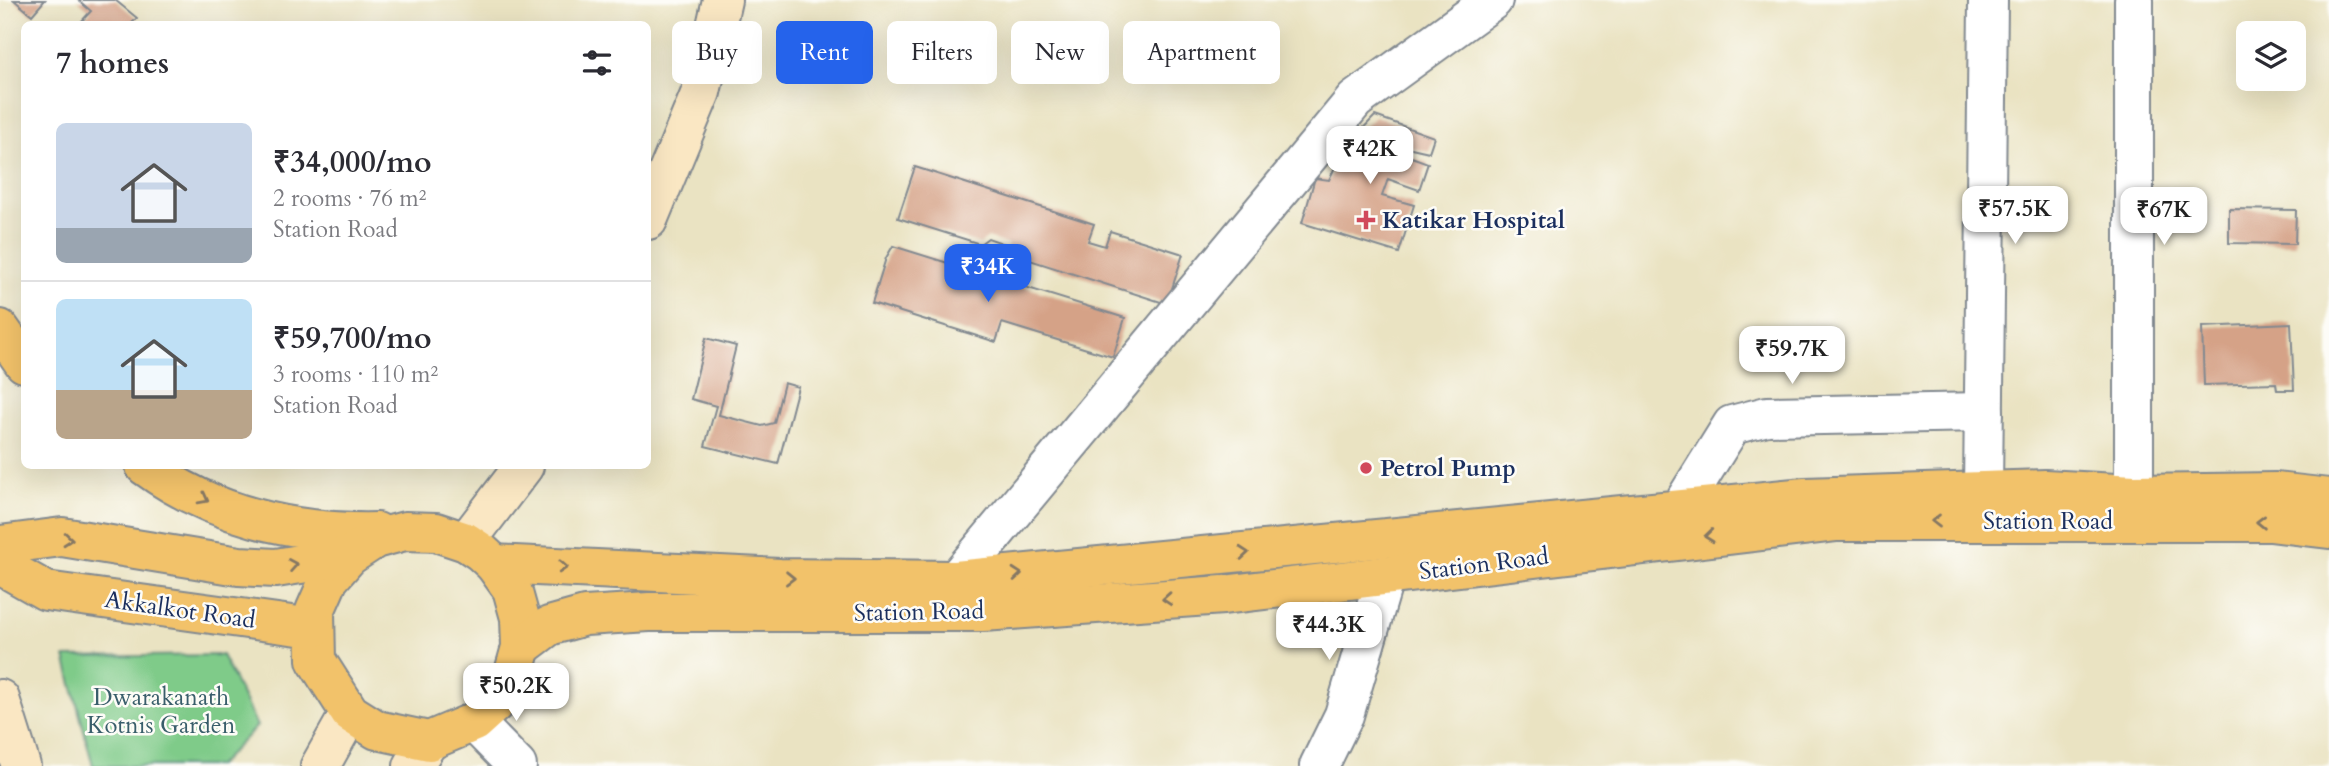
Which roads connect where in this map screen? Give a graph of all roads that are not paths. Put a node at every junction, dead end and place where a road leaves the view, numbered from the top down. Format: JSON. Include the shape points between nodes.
{"nodes":[{"id":1,"x":722,"y":0,"type":"edge"},
{"id":2,"x":1493,"y":0,"type":"edge"},
{"id":3,"x":1988,"y":0,"type":"edge"},
{"id":4,"x":2134,"y":0,"type":"edge"},
{"id":5,"x":651,"y":213,"type":"edge"},
{"id":6,"x":0,"y":329,"type":"edge"},
{"id":7,"x":21,"y":359,"type":"edge"},
{"id":8,"x":1984,"y":412,"type":"junction"},
{"id":9,"x":150,"y":469,"type":"edge"},
{"id":10,"x":522,"y":469,"type":"edge"},
{"id":11,"x":1983,"y":492,"type":"junction"},
{"id":12,"x":2134,"y":494,"type":"junction"},
{"id":13,"x":2329,"y":498,"type":"edge"},
{"id":14,"x":1679,"y":510,"type":"junction"},
{"id":15,"x":2329,"y":528,"type":"edge"},
{"id":16,"x":405,"y":531,"type":"junction"},
{"id":17,"x":0,"y":545,"type":"edge"},
{"id":18,"x":480,"y":553,"type":"junction"},
{"id":19,"x":0,"y":565,"type":"edge"},
{"id":20,"x":339,"y":567,"type":"junction"},
{"id":21,"x":1385,"y":576,"type":"junction"},
{"id":22,"x":956,"y":580,"type":"junction"},
{"id":23,"x":934,"y":612,"type":"junction"},
{"id":24,"x":313,"y":628,"type":"junction"},
{"id":25,"x":521,"y":648,"type":"junction"},
{"id":26,"x":0,"y":699,"type":"edge"},
{"id":27,"x":350,"y":713,"type":"junction"},
{"id":28,"x":474,"y":722,"type":"junction"},
{"id":29,"x":421,"y":754,"type":"edge"},
{"id":30,"x":21,"y":766,"type":"edge"},
{"id":31,"x":320,"y":766,"type":"edge"},
{"id":32,"x":517,"y":766,"type":"edge"},
{"id":33,"x":1320,"y":766,"type":"edge"}],
"edges":[{"from":1,"to":5,"type":"main road","via":[[701,92]]},
{"from":2,"to":22,"type":"street","via":[[1355,100]]},
{"from":3,"to":8,"type":"street"},
{"from":4,"to":12,"type":"street"},
{"from":6,"to":7,"type":"main road"},
{"from":8,"to":11,"type":"street"},
{"from":8,"to":14,"type":"street","via":[[1767,416],[1732,425]]},
{"from":9,"to":16,"type":"main road","one_way":true,"via":[[225,511],[328,533]]},
{"from":10,"to":18,"type":"main road"},
{"from":11,"to":12,"type":"main road","via":[[2045,489]]},
{"from":11,"to":14,"type":"main road","via":[[1805,497]]},
{"from":12,"to":13,"type":"main road","via":[[2276,492]]},
{"from":22,"to":14,"type":"main road","one_way":true},
{"from":15,"to":21,"type":"main road","name":"Station Road","one_way":true,"via":[[2270,522],[1837,522]]},
{"from":16,"to":18,"type":"main road","via":[[436,532]]},
{"from":16,"to":20,"type":"main road","via":[[375,539]]},
{"from":17,"to":20,"type":"main road","one_way":true,"via":[[62,537],[239,566]]},
{"from":18,"to":22,"type":"main road","one_way":true,"via":[[780,578]]},
{"from":18,"to":25,"type":"main road","via":[[512,589],[520,618]]},
{"from":19,"to":24,"type":"main road","name":"Akkalkot Road","via":[[46,591]]},
{"from":20,"to":24,"type":"main road","via":[[316,611]]},
{"from":21,"to":23,"type":"main road","name":"Station Road","one_way":true,"via":[[1223,595]]},
{"from":21,"to":33,"type":"street","via":[[1344,715]]},
{"from":22,"to":23,"type":"street"},
{"from":23,"to":25,"type":"main road","name":"Station Road","via":[[649,611],[585,616],[549,626]]},
{"from":24,"to":27,"type":"main road","via":[[316,660]]},
{"from":25,"to":28,"type":"main road","via":[[513,676],[496,702]]},
{"from":26,"to":30,"type":"main road"},
{"from":27,"to":29,"type":"main road"},
{"from":27,"to":31,"type":"main road"},
{"from":28,"to":29,"type":"main road"},
{"from":28,"to":32,"type":"street"}]}
